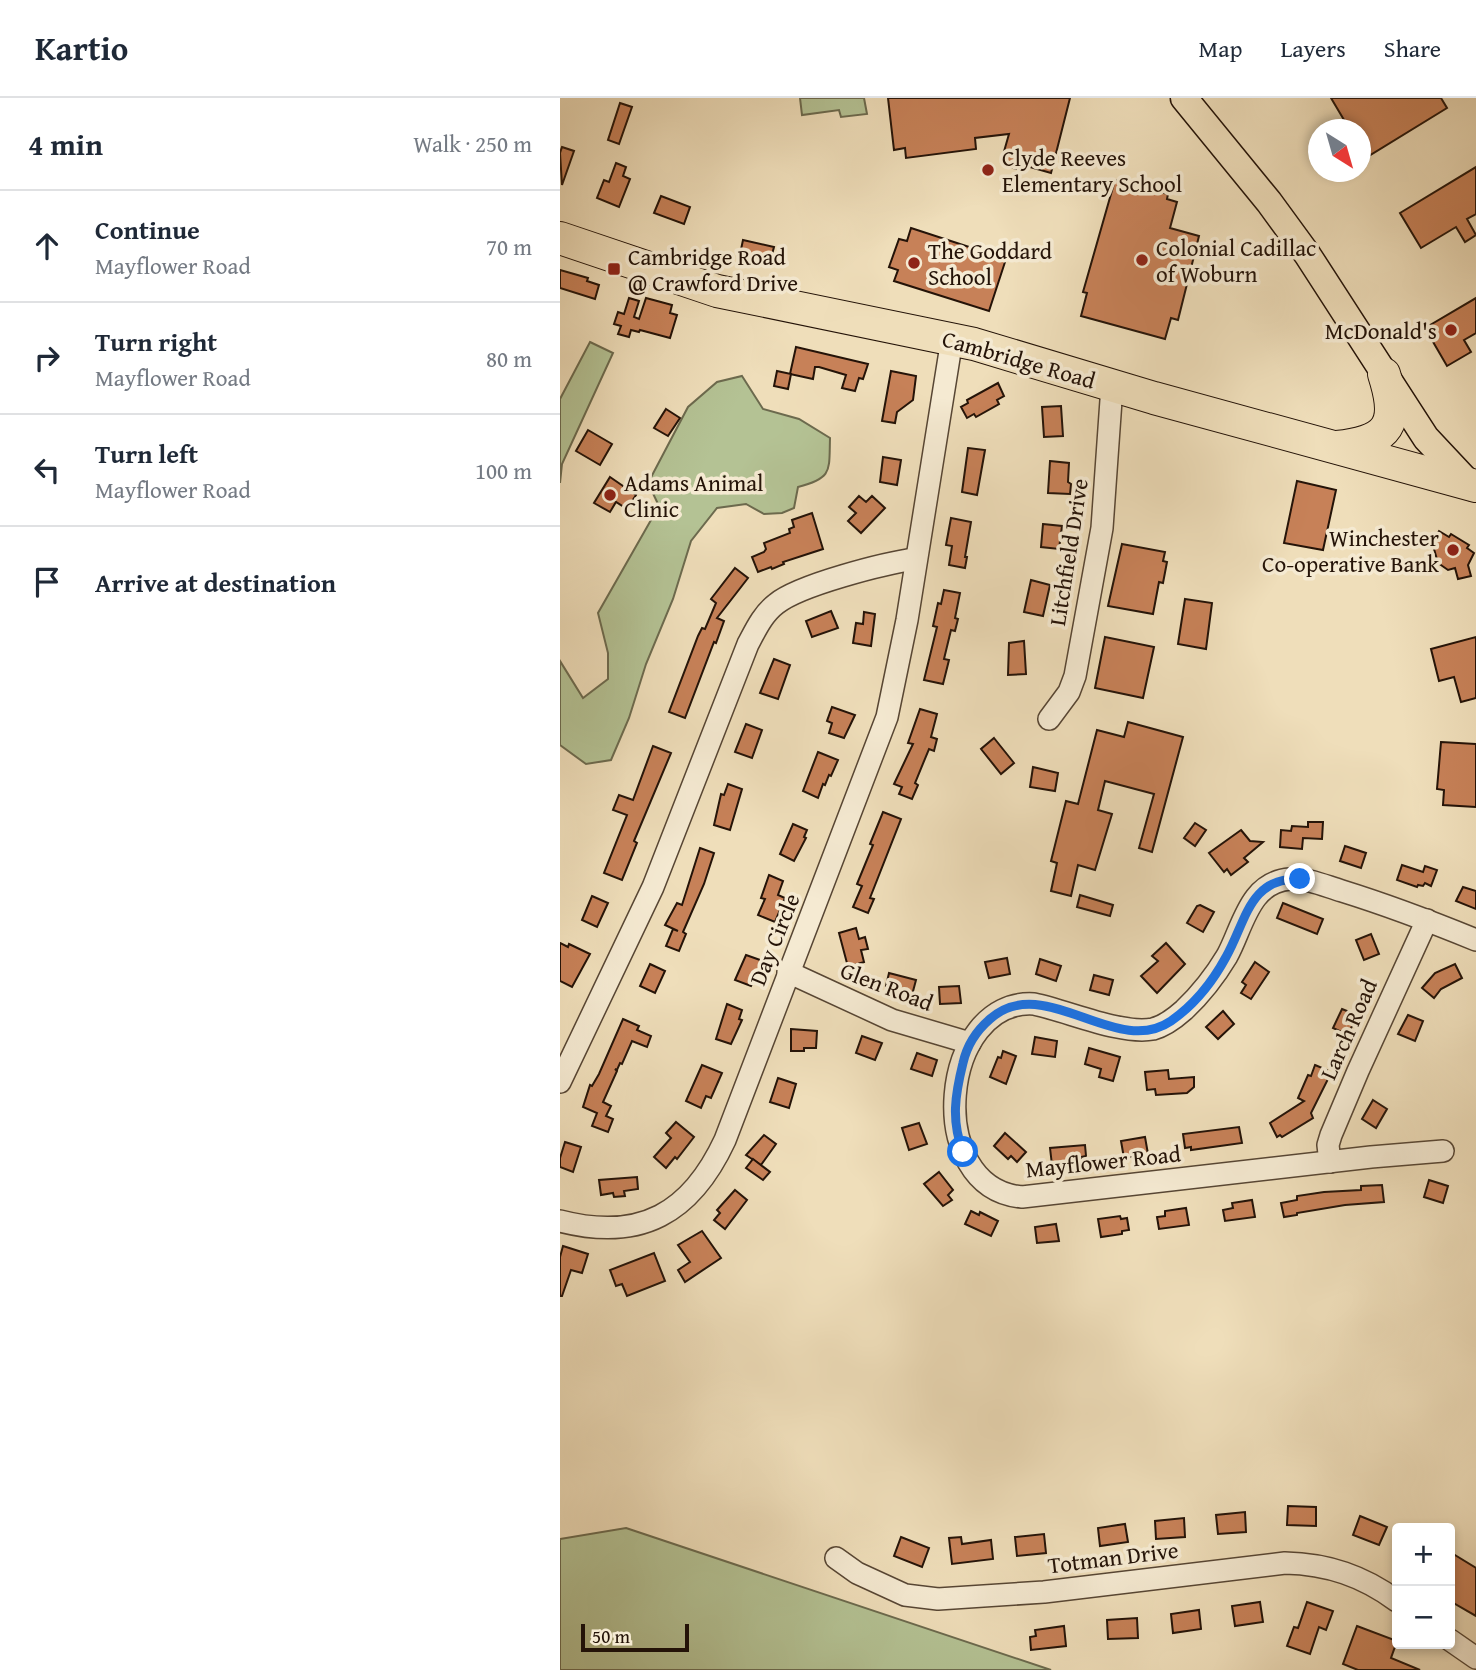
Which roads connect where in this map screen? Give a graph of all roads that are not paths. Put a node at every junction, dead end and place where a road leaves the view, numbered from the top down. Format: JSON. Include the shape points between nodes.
{"nodes":[{"id":1,"x":1184,"y":98,"type":"edge"},
{"id":2,"x":560,"y":238,"type":"edge"},
{"id":3,"x":952,"y":339,"type":"junction"},
{"id":4,"x":1384,"y":374,"type":"junction"},
{"id":5,"x":1112,"y":386,"type":"junction"},
{"id":6,"x":1335,"y":448,"type":"junction"},
{"id":7,"x":1474,"y":487,"type":"edge"},
{"id":8,"x":916,"y":559,"type":"junction"},
{"id":9,"x":1049,"y":719,"type":"dead end"},
{"id":10,"x":1427,"y":920,"type":"junction"},
{"id":11,"x":1476,"y":940,"type":"edge"},
{"id":12,"x":788,"y":972,"type":"junction"},
{"id":13,"x":970,"y":1043,"type":"junction"},
{"id":14,"x":560,"y":1082,"type":"edge"},
{"id":15,"x":1443,"y":1151,"type":"dead end"},
{"id":16,"x":1330,"y":1162,"type":"junction"},
{"id":17,"x":560,"y":1222,"type":"edge"},
{"id":18,"x":836,"y":1558,"type":"dead end"},
{"id":19,"x":1392,"y":1598,"type":"edge"},
{"id":20,"x":1455,"y":1643,"type":"edge"},
{"id":21,"x":1476,"y":1658,"type":"edge"}],
"edges":[{"from":1,"to":4,"type":"main road","via":[[1288,227]]},
{"from":2,"to":3,"type":"highway","name":"Cambridge Road","via":[[717,291]]},
{"from":3,"to":5,"type":"highway","name":"Cambridge Road"},
{"from":3,"to":8,"type":"street","name":"Day Circle"},
{"from":4,"to":6,"type":"highway","via":[[1392,404],[1386,427],[1369,442]]},
{"from":4,"to":7,"type":"main road","via":[[1426,438]]},
{"from":5,"to":6,"type":"highway","name":"Cambridge Road"},
{"from":5,"to":9,"type":"street","name":"Litchfield Drive","via":[[1102,528],[1075,676]]},
{"from":6,"to":7,"type":"highway","name":"Cambridge Road"},
{"from":8,"to":12,"type":"street","name":"Day Circle","via":[[887,717]]},
{"from":8,"to":14,"type":"street","via":[[886,563],[791,594],[761,620],[649,897]]},
{"from":10,"to":11,"type":"street","name":"Mayflower Road"},
{"from":10,"to":13,"type":"street","name":"Mayflower Road","via":[[1311,881],[1284,880],[1258,895],[1213,977],[1198,997],[1167,1023],[1152,1029],[1124,1029],[1022,1004],[995,1014]]},
{"from":10,"to":16,"type":"street","name":"Larch Road","via":[[1331,1135]]},
{"from":12,"to":13,"type":"street","name":"Glen Road","via":[[892,1020]]},
{"from":12,"to":17,"type":"street","name":"Day Circle","via":[[725,1140],[701,1183],[674,1209],[649,1221],[609,1227]]},
{"from":13,"to":16,"type":"street","name":"Mayflower Road","via":[[955,1097],[958,1137],[973,1171],[1006,1194],[1032,1197]]},
{"from":15,"to":16,"type":"street","name":"Mayflower Road"},
{"from":18,"to":19,"type":"street","name":"Totman Drive","via":[[905,1595],[938,1599],[1044,1592],[1285,1563],[1344,1572]]},
{"from":20,"to":21,"type":"street"}]}
